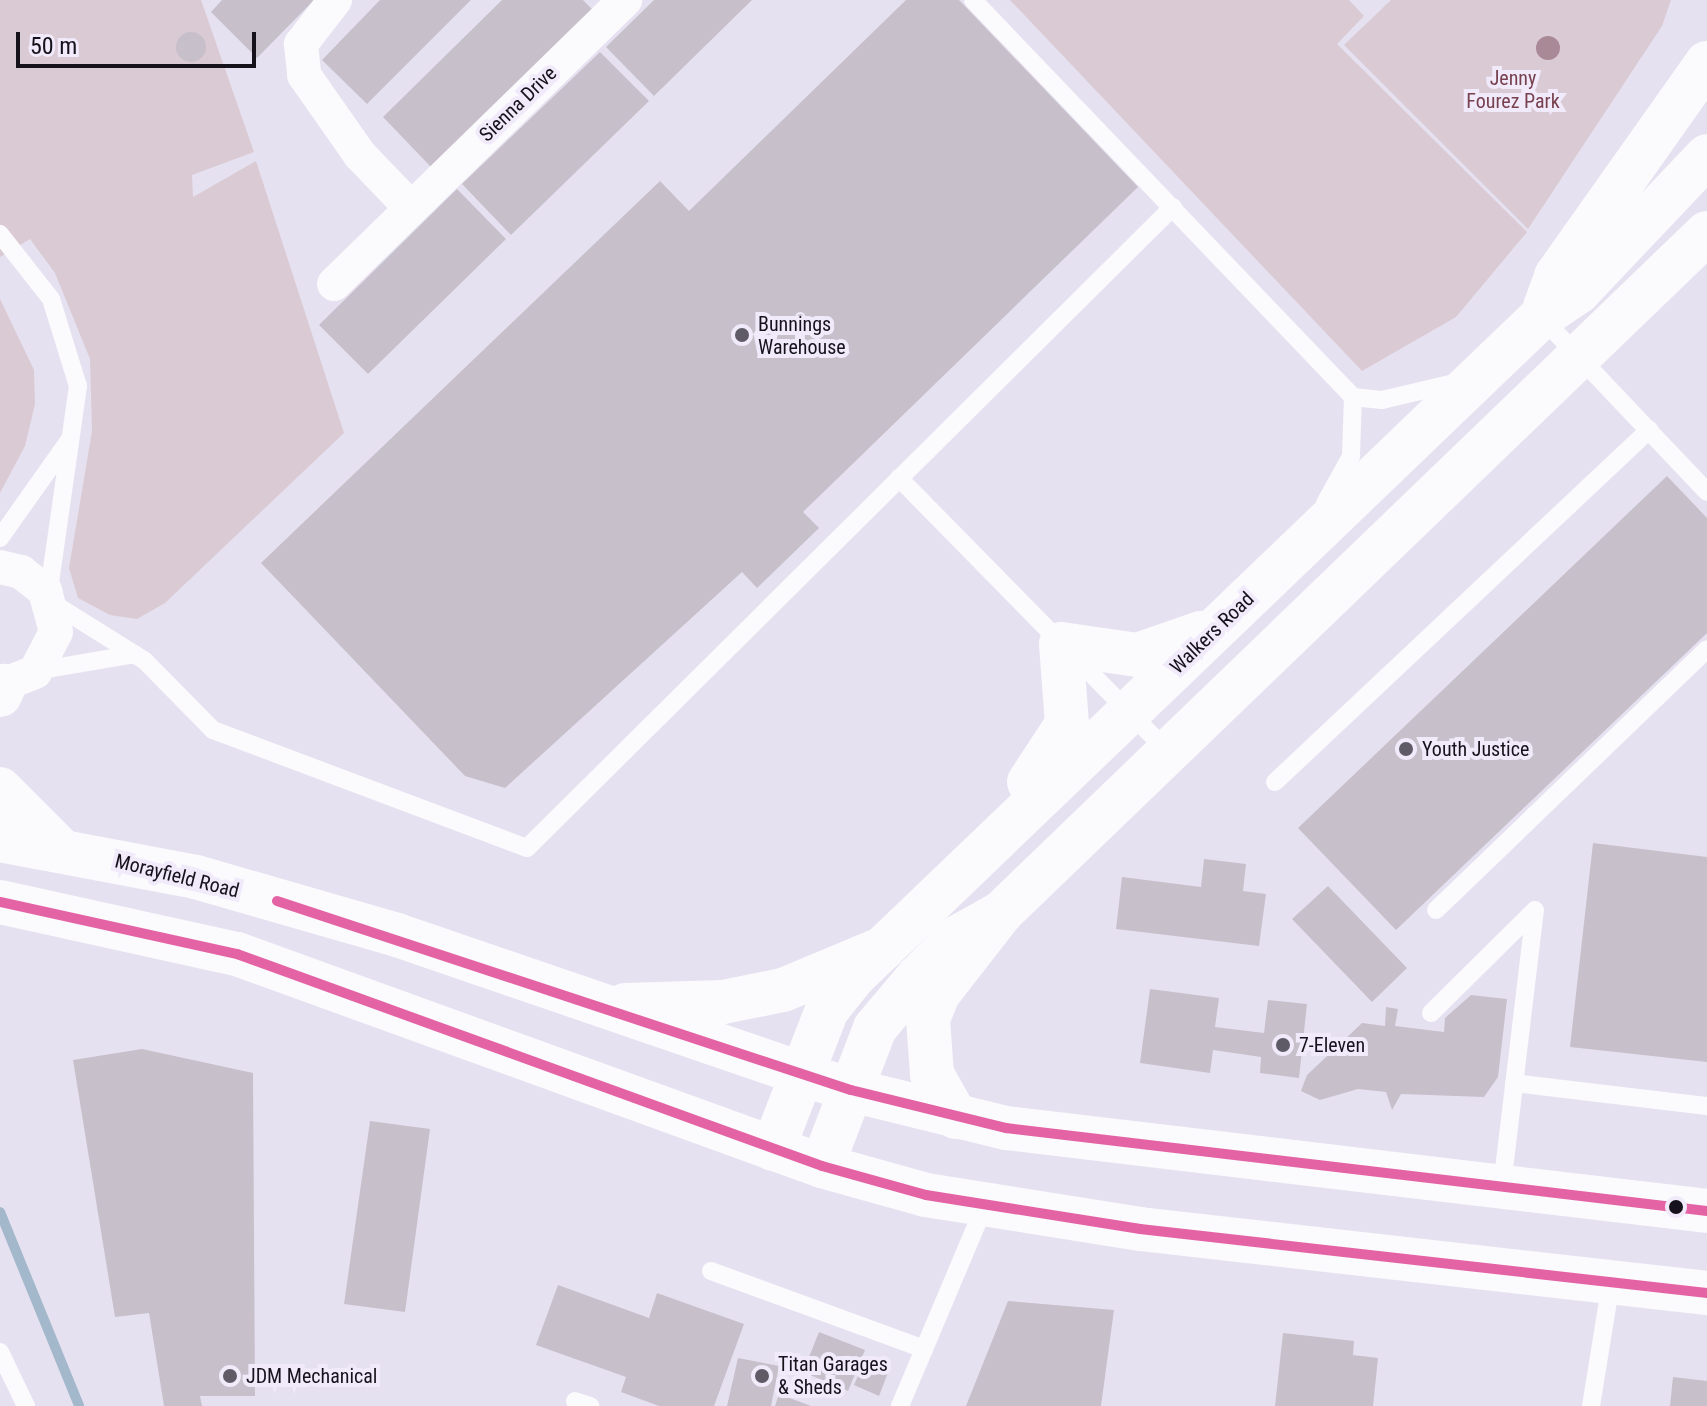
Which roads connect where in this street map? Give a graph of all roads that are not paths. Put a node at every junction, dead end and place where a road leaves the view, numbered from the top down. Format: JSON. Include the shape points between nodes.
{"nodes":[{"id":1,"x":335,"y":0,"type":"edge"},
{"id":2,"x":625,"y":0,"type":"edge"},
{"id":3,"x":973,"y":0,"type":"edge"},
{"id":4,"x":1707,"y":63,"type":"edge"},
{"id":5,"x":1707,"y":156,"type":"edge"},
{"id":6,"x":410,"y":207,"type":"junction"},
{"id":7,"x":1173,"y":207,"type":"junction"},
{"id":8,"x":1707,"y":233,"type":"edge"},
{"id":9,"x":0,"y":234,"type":"edge"},
{"id":10,"x":334,"y":284,"type":"dead end"},
{"id":11,"x":1541,"y":317,"type":"junction"},
{"id":12,"x":1578,"y":356,"type":"junction"},
{"id":13,"x":1485,"y":373,"type":"junction"},
{"id":14,"x":1353,"y":397,"type":"junction"},
{"id":15,"x":76,"y":430,"type":"junction"},
{"id":16,"x":1649,"y":430,"type":"junction"},
{"id":17,"x":899,"y":478,"type":"junction"},
{"id":18,"x":1707,"y":492,"type":"edge"},
{"id":19,"x":0,"y":538,"type":"edge"},
{"id":20,"x":1299,"y":550,"type":"junction"},
{"id":21,"x":0,"y":567,"type":"edge"},
{"id":22,"x":50,"y":600,"type":"junction"},
{"id":23,"x":1220,"y":626,"type":"junction"},
{"id":24,"x":1061,"y":644,"type":"junction"},
{"id":25,"x":1707,"y":649,"type":"edge"},
{"id":26,"x":135,"y":654,"type":"junction"},
{"id":27,"x":10,"y":684,"type":"edge"},
{"id":28,"x":1128,"y":713,"type":"junction"},
{"id":29,"x":1168,"y":752,"type":"junction"},
{"id":30,"x":1275,"y":782,"type":"dead end"},
{"id":31,"x":0,"y":789,"type":"edge"},
{"id":32,"x":0,"y":840,"type":"edge"},
{"id":33,"x":59,"y":848,"type":"junction"},
{"id":34,"x":972,"y":862,"type":"junction"},
{"id":35,"x":0,"y":902,"type":"edge"},
{"id":36,"x":1436,"y":910,"type":"dead end"},
{"id":37,"x":1001,"y":913,"type":"junction"},
{"id":38,"x":884,"y":948,"type":"junction"},
{"id":39,"x":605,"y":1009,"type":"junction"},
{"id":40,"x":1431,"y":1013,"type":"dead end"},
{"id":41,"x":800,"y":1073,"type":"junction"},
{"id":42,"x":1514,"y":1083,"type":"junction"},
{"id":43,"x":851,"y":1090,"type":"junction"},
{"id":44,"x":1707,"y":1106,"type":"edge"},
{"id":45,"x":956,"y":1117,"type":"junction"},
{"id":46,"x":773,"y":1149,"type":"junction"},
{"id":47,"x":822,"y":1166,"type":"junction"},
{"id":48,"x":1501,"y":1189,"type":"junction"},
{"id":49,"x":984,"y":1207,"type":"junction"},
{"id":50,"x":1707,"y":1211,"type":"edge"},
{"id":51,"x":711,"y":1271,"type":"dead end"},
{"id":52,"x":1611,"y":1283,"type":"junction"},
{"id":53,"x":1707,"y":1293,"type":"edge"},
{"id":54,"x":924,"y":1349,"type":"junction"},
{"id":55,"x":0,"y":1352,"type":"edge"},
{"id":56,"x":26,"y":1406,"type":"edge"},
{"id":57,"x":900,"y":1406,"type":"edge"},
{"id":58,"x":1591,"y":1406,"type":"edge"}],
"edges":[{"from":1,"to":6,"type":"street","via":[[301,44],[304,75],[360,155]]},
{"from":2,"to":6,"type":"street","name":"Sienna Drive"},
{"from":3,"to":7,"type":"lane"},
{"from":4,"to":11,"type":"main road","via":[[1556,276]]},
{"from":5,"to":11,"type":"main road","name":"Walkers Road","via":[[1578,292]]},
{"from":6,"to":10,"type":"street","name":"Sienna Drive"},
{"from":7,"to":14,"type":"lane"},
{"from":7,"to":17,"type":"lane"},
{"from":8,"to":12,"type":"main road"},
{"from":9,"to":15,"type":"lane","via":[[33,271],[62,326],[78,386]]},
{"from":11,"to":12,"type":"lane"},
{"from":11,"to":13,"type":"main road","name":"Walkers Road"},
{"from":12,"to":16,"type":"lane"},
{"from":12,"to":29,"type":"main road"},
{"from":13,"to":14,"type":"lane","via":[[1424,394]]},
{"from":13,"to":20,"type":"main road","name":"Walkers Road"},
{"from":14,"to":20,"type":"lane","via":[[1351,456]]},
{"from":15,"to":19,"type":"lane"},
{"from":15,"to":22,"type":"lane"},
{"from":16,"to":18,"type":"lane"},
{"from":16,"to":30,"type":"lane"},
{"from":17,"to":24,"type":"lane"},
{"from":17,"to":26,"type":"lane","via":[[527,848],[213,730]]},
{"from":20,"to":23,"type":"main road","name":"Walkers Road"},
{"from":21,"to":22,"type":"street","via":[[28,576]]},
{"from":22,"to":26,"type":"lane"},
{"from":22,"to":27,"type":"street","via":[[53,647]]},
{"from":23,"to":24,"type":"main road","via":[[1137,655]]},
{"from":23,"to":28,"type":"main road","name":"Walkers Road"},
{"from":24,"to":28,"type":"lane"},
{"from":24,"to":34,"type":"main road","via":[[1064,731]]},
{"from":25,"to":36,"type":"lane"},
{"from":26,"to":27,"type":"lane"},
{"from":28,"to":29,"type":"lane"},
{"from":28,"to":34,"type":"main road","name":"Walkers Road"},
{"from":29,"to":37,"type":"main road"},
{"from":31,"to":33,"type":"main road"},
{"from":32,"to":33,"type":"main road","name":"Morayfield Road"},
{"from":33,"to":39,"type":"main road","name":"Morayfield Road","via":[[196,877],[397,935]]},
{"from":34,"to":38,"type":"main road","name":"Walkers Road"},
{"from":35,"to":46,"type":"main road","via":[[237,954]]},
{"from":37,"to":43,"type":"main road","via":[[956,938],[886,1012]]},
{"from":37,"to":45,"type":"main road","via":[[938,994],[928,1019],[932,1074]]},
{"from":38,"to":39,"type":"main road","via":[[783,990]]},
{"from":38,"to":41,"type":"main road","name":"Walkers Road","via":[[827,1010]]},
{"from":39,"to":41,"type":"main road","name":"Morayfield Road"},
{"from":40,"to":42,"type":"lane","via":[[1535,910]]},
{"from":41,"to":43,"type":"main road","name":"Morayfield Road"},
{"from":41,"to":46,"type":"main road","name":"Walkers Road"},
{"from":42,"to":44,"type":"lane"},
{"from":42,"to":48,"type":"lane"},
{"from":43,"to":45,"type":"main road","name":"Morayfield Road"},
{"from":43,"to":47,"type":"main road"},
{"from":45,"to":48,"type":"main road","name":"Morayfield Road"},
{"from":46,"to":47,"type":"main road"},
{"from":47,"to":49,"type":"main road"},
{"from":48,"to":50,"type":"main road","name":"Morayfield Road"},
{"from":49,"to":52,"type":"main road"},
{"from":49,"to":54,"type":"lane"},
{"from":51,"to":54,"type":"lane"},
{"from":52,"to":53,"type":"main road"},
{"from":52,"to":58,"type":"lane"},
{"from":54,"to":57,"type":"lane"},
{"from":55,"to":56,"type":"lane"}]}
